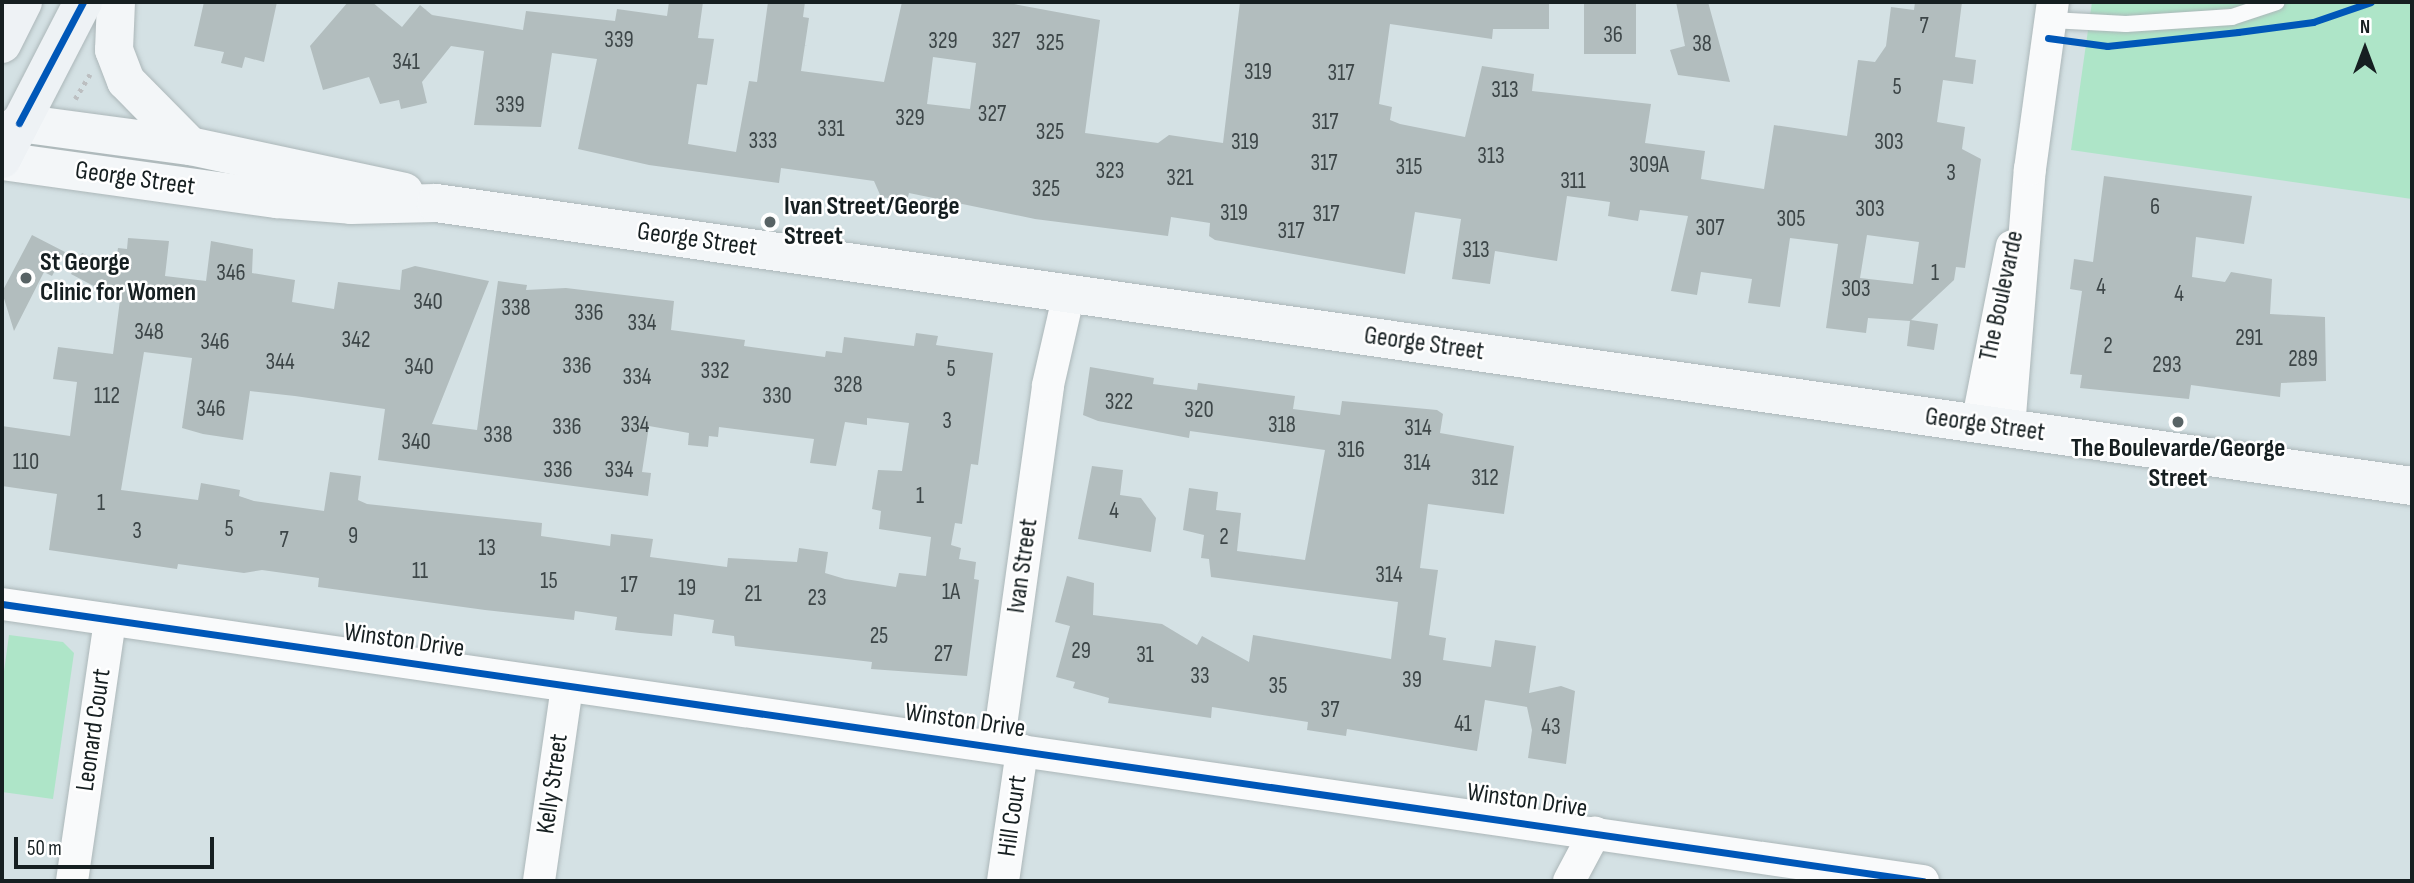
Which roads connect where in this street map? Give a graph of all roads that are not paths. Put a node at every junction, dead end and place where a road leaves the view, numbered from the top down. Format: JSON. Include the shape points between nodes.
{"nodes":[{"id":1,"x":23,"y":2,"type":"edge"},
{"id":2,"x":83,"y":2,"type":"edge"},
{"id":3,"x":116,"y":2,"type":"edge"},
{"id":4,"x":2277,"y":2,"type":"edge"},
{"id":5,"x":2052,"y":11,"type":"edge"},
{"id":6,"x":2,"y":44,"type":"edge"},
{"id":7,"x":10,"y":122,"type":"edge"},
{"id":8,"x":190,"y":146,"type":"junction"},
{"id":9,"x":2,"y":160,"type":"edge"},
{"id":10,"x":436,"y":203,"type":"junction"},
{"id":11,"x":1060,"y":292,"type":"junction"},
{"id":12,"x":1993,"y":426,"type":"junction"},
{"id":13,"x":2412,"y":486,"type":"edge"},
{"id":14,"x":2,"y":604,"type":"edge"},
{"id":15,"x":110,"y":620,"type":"junction"},
{"id":16,"x":567,"y":686,"type":"junction"},
{"id":17,"x":1010,"y":749,"type":"junction"},
{"id":18,"x":1595,"y":832,"type":"junction"},
{"id":19,"x":1907,"y":880,"type":"edge"},
{"id":20,"x":72,"y":881,"type":"edge"},
{"id":21,"x":539,"y":881,"type":"edge"},
{"id":22,"x":1003,"y":881,"type":"edge"},
{"id":23,"x":1569,"y":881,"type":"edge"}],
"edges":[{"from":1,"to":6,"type":"main road"},
{"from":2,"to":7,"type":"main road"},
{"from":3,"to":8,"type":"main road","via":[[114,50],[126,82]]},
{"from":4,"to":5,"type":"lane","via":[[2232,17],[2126,24]]},
{"from":5,"to":12,"type":"street","name":"The Boulevarde"},
{"from":7,"to":8,"type":"main road","name":"George Street"},
{"from":7,"to":9,"type":"main road"},
{"from":8,"to":10,"type":"main road","name":"George Street","via":[[368,180]]},
{"from":9,"to":10,"type":"main road","name":"George Street","via":[[277,199],[351,205]]},
{"from":10,"to":11,"type":"main road","name":"George Street"},
{"from":11,"to":12,"type":"main road","name":"George Street"},
{"from":11,"to":17,"type":"street","name":"Ivan Street"},
{"from":12,"to":13,"type":"main road","name":"George Street"},
{"from":14,"to":15,"type":"street","name":"Winston Drive"},
{"from":15,"to":16,"type":"street","name":"Winston Drive"},
{"from":15,"to":20,"type":"street","name":"Leonard Court"},
{"from":16,"to":17,"type":"street","name":"Winston Drive"},
{"from":16,"to":21,"type":"street","name":"Kelly Street"},
{"from":17,"to":18,"type":"street","name":"Winston Drive"},
{"from":17,"to":22,"type":"street","name":"Hill Court"},
{"from":18,"to":19,"type":"street","name":"Winston Drive"},
{"from":18,"to":23,"type":"street"}]}
